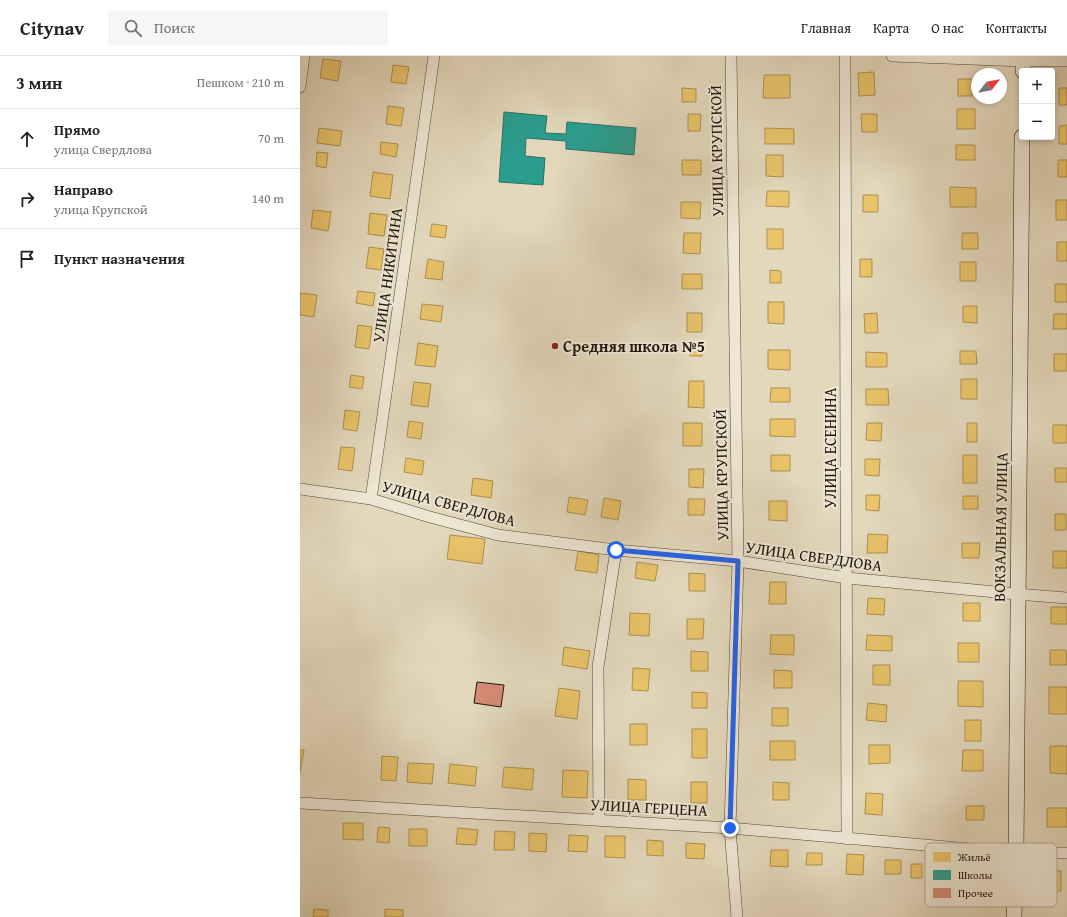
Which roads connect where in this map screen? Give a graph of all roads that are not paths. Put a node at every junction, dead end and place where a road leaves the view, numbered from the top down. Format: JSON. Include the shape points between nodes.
{"nodes":[{"id":1,"x":304,"y":56,"type":"edge"},
{"id":2,"x":434,"y":56,"type":"edge"},
{"id":3,"x":731,"y":56,"type":"edge"},
{"id":4,"x":845,"y":56,"type":"edge"},
{"id":5,"x":892,"y":56,"type":"edge"},
{"id":6,"x":1067,"y":61,"type":"edge"},
{"id":7,"x":1023,"y":63,"type":"edge"},
{"id":8,"x":300,"y":87,"type":"edge"},
{"id":9,"x":1022,"y":140,"type":"edge"},
{"id":10,"x":300,"y":489,"type":"edge"},
{"id":11,"x":371,"y":499,"type":"junction"},
{"id":12,"x":616,"y":550,"type":"junction"},
{"id":13,"x":738,"y":561,"type":"junction"},
{"id":14,"x":847,"y":578,"type":"junction"},
{"id":15,"x":1017,"y":594,"type":"junction"},
{"id":16,"x":1067,"y":598,"type":"edge"},
{"id":17,"x":300,"y":803,"type":"edge"},
{"id":18,"x":599,"y":820,"type":"junction"},
{"id":19,"x":730,"y":828,"type":"junction"},
{"id":20,"x":847,"y":839,"type":"junction"},
{"id":21,"x":1016,"y":843,"type":"edge"},
{"id":22,"x":925,"y":846,"type":"edge"},
{"id":23,"x":1014,"y":907,"type":"edge"},
{"id":24,"x":738,"y":917,"type":"edge"},
{"id":25,"x":1014,"y":917,"type":"edge"}],
"edges":[{"from":1,"to":8,"type":"street"},
{"from":2,"to":11,"type":"street","name":"УЛИЦА НИКИТИНА"},
{"from":3,"to":13,"type":"street","name":"УЛИЦА КРУПСКОЙ"},
{"from":4,"to":14,"type":"street","name":"УЛИЦА ЕСЕНИНА"},
{"from":5,"to":7,"type":"street"},
{"from":6,"to":7,"type":"street"},
{"from":9,"to":15,"type":"main road","name":"ВОКЗАЛЬНАЯ УЛИЦА"},
{"from":10,"to":11,"type":"street","name":"УЛИЦА СВЕРДЛОВА"},
{"from":11,"to":12,"type":"street","name":"УЛИЦА СВЕРДЛОВА","via":[[430,518],[498,535]]},
{"from":12,"to":13,"type":"street","name":"УЛИЦА СВЕРДЛОВА"},
{"from":12,"to":18,"type":"street","via":[[598,667]]},
{"from":13,"to":14,"type":"street","name":"УЛИЦА СВЕРДЛОВА"},
{"from":13,"to":19,"type":"street","name":"УЛИЦА КРУПСКОЙ"},
{"from":14,"to":15,"type":"street","name":"УЛИЦА СВЕРДЛОВА"},
{"from":14,"to":20,"type":"street","name":"УЛИЦА ЕСЕНИНА"},
{"from":15,"to":16,"type":"street","name":"УЛИЦА СВЕРДЛОВА"},
{"from":15,"to":21,"type":"main road","name":"ВОКЗАЛЬНАЯ УЛИЦА"},
{"from":17,"to":18,"type":"street","name":"УЛИЦА ГЕРЦЕНА"},
{"from":18,"to":19,"type":"street","name":"УЛИЦА ГЕРЦЕНА"},
{"from":19,"to":20,"type":"street","name":"УЛИЦА ГЕРЦЕНА"},
{"from":19,"to":24,"type":"street","name":"УЛИЦА КРУПСКОЙ"},
{"from":20,"to":22,"type":"street","name":"УЛИЦА ГЕРЦЕНА"},
{"from":23,"to":25,"type":"main road","name":"ВОКЗАЛЬНАЯ УЛИЦА"}]}
